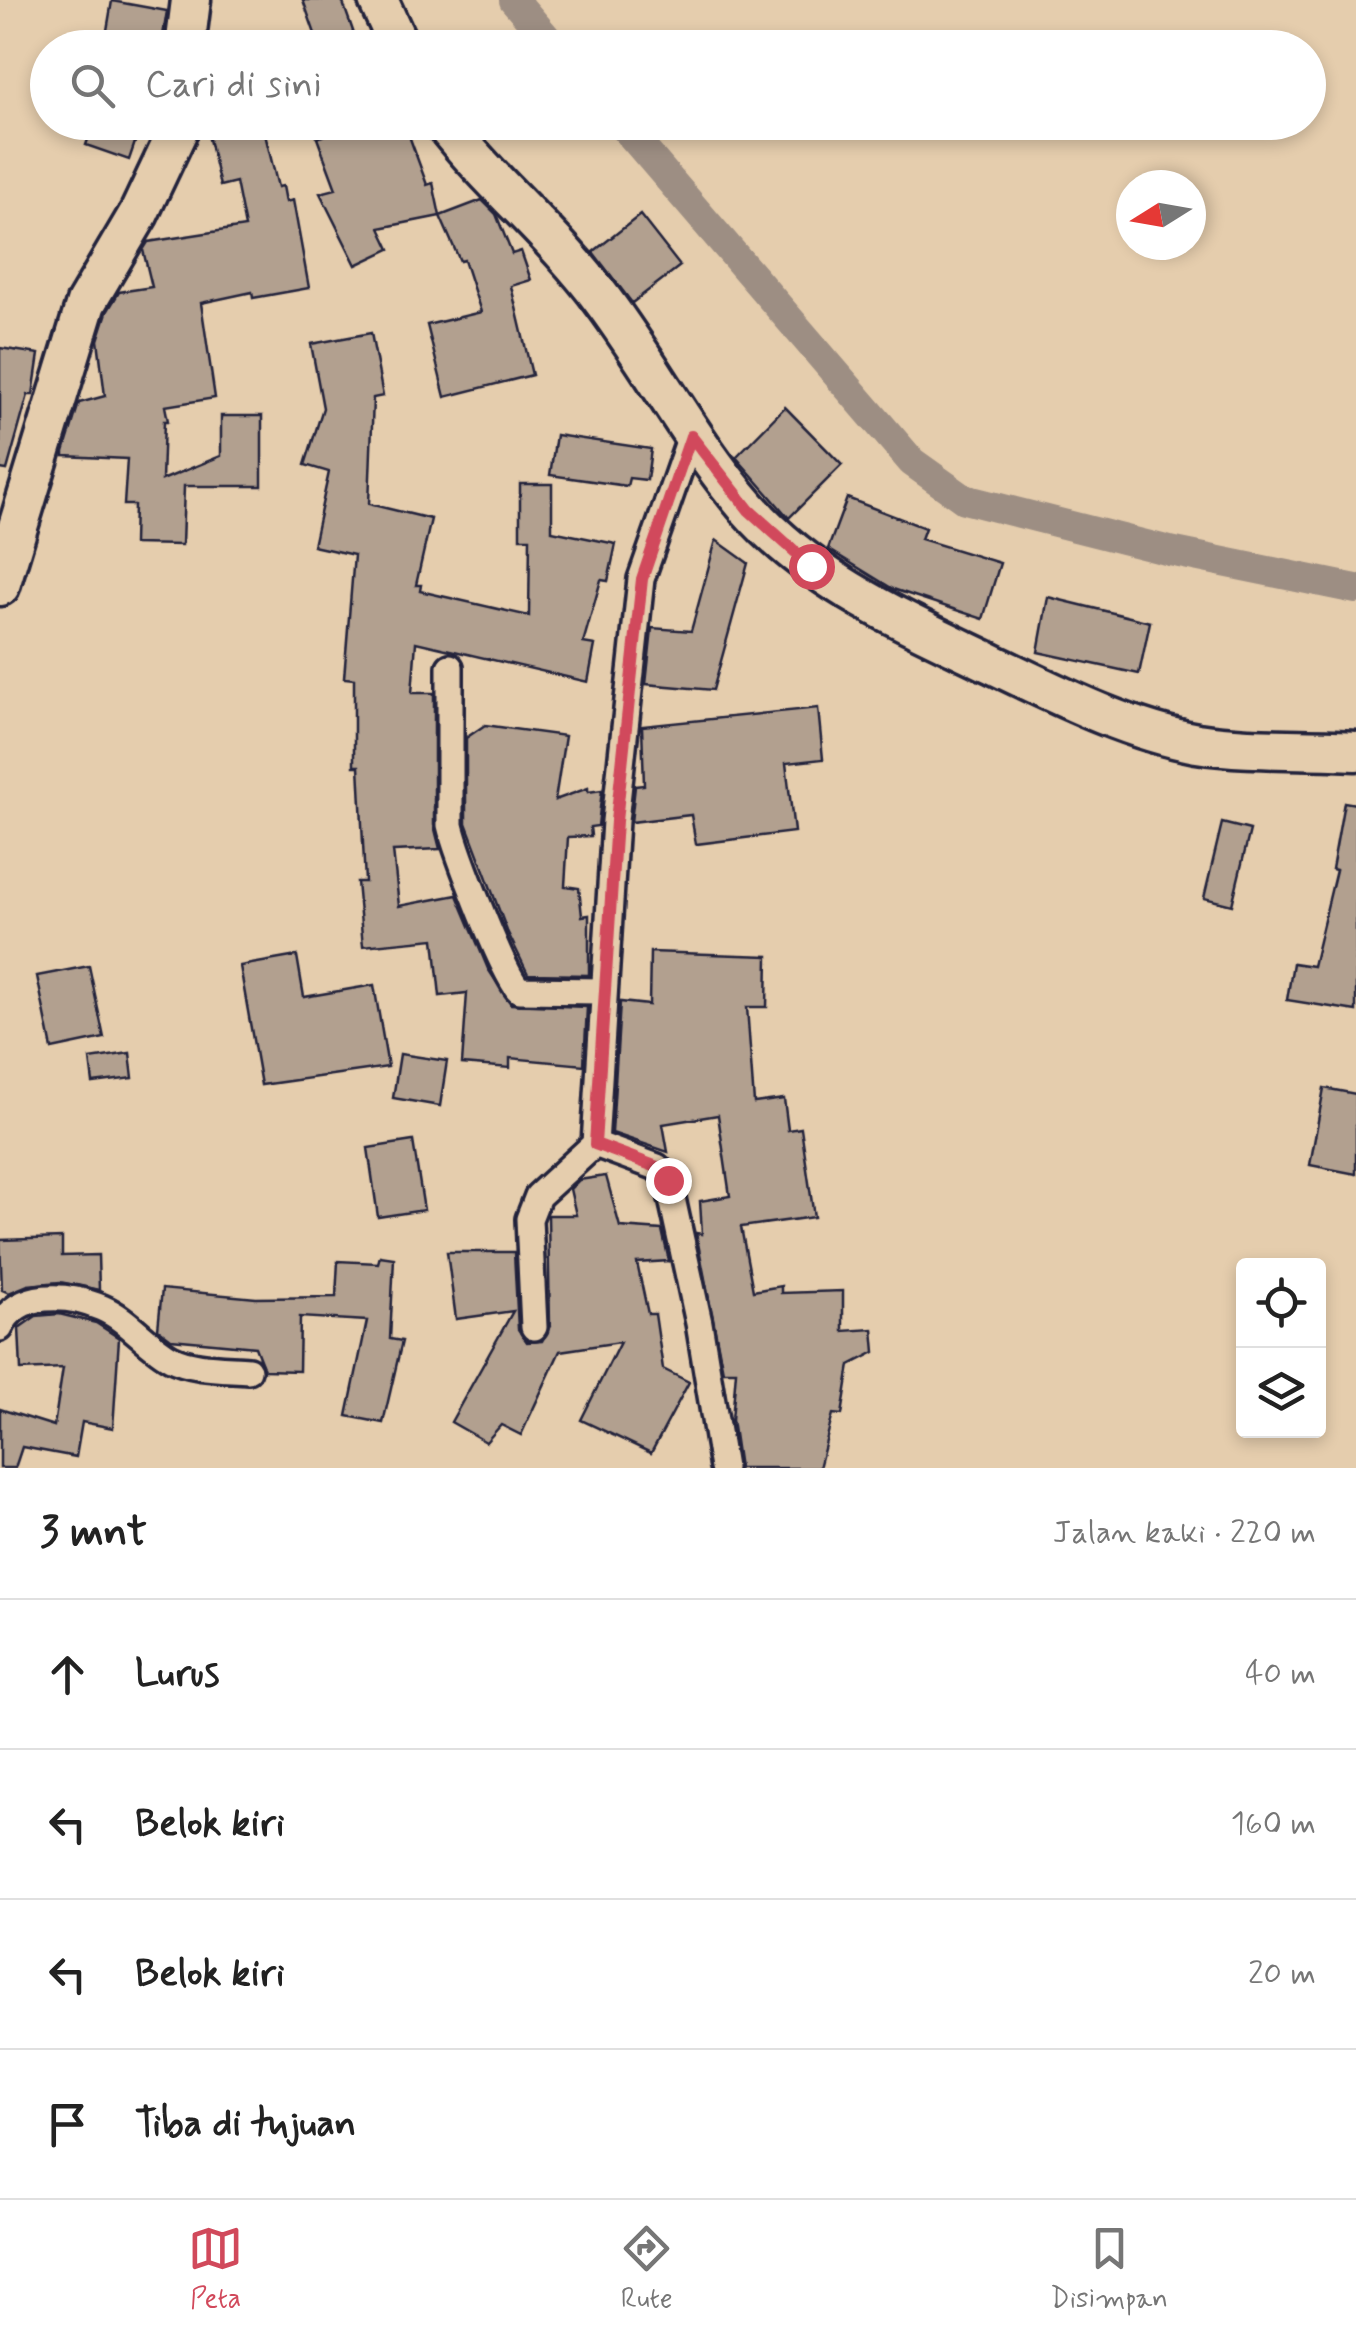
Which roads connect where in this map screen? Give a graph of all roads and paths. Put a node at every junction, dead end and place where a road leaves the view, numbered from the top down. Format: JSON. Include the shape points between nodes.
{"nodes":[{"id":1,"x":191,"y":0,"type":"edge"},
{"id":2,"x":378,"y":0,"type":"edge"},
{"id":3,"x":187,"y":30,"type":"edge"},
{"id":4,"x":392,"y":30,"type":"edge"},
{"id":5,"x":173,"y":140,"type":"edge"},
{"id":6,"x":456,"y":140,"type":"edge"},
{"id":7,"x":691,"y":436,"type":"junction"},
{"id":8,"x":0,"y":586,"type":"edge"},
{"id":9,"x":450,"y":668,"type":"dead end"},
{"id":10,"x":1356,"y":751,"type":"edge"},
{"id":11,"x":603,"y":991,"type":"junction"},
{"id":12,"x":595,"y":1144,"type":"junction"},
{"id":13,"x":534,"y":1327,"type":"dead end"},
{"id":14,"x":0,"y":1328,"type":"edge"},
{"id":15,"x":248,"y":1370,"type":"dead end"},
{"id":16,"x":723,"y":1468,"type":"edge"}],
"edges":[{"from":1,"to":3,"type":"main road"},
{"from":2,"to":4,"type":"main road"},
{"from":5,"to":8,"type":"main road","via":[[86,303]]},
{"from":6,"to":7,"type":"main road","via":[[540,224],[604,302]]},
{"from":7,"to":10,"type":"main road","via":[[749,510],[811,566],[876,607],[1057,695],[1198,743]]},
{"from":7,"to":11,"type":"street","via":[[642,579]]},
{"from":9,"to":11,"type":"street","via":[[450,824],[506,970],[519,990],[531,993]]},
{"from":11,"to":12,"type":"street"},
{"from":12,"to":13,"type":"street","via":[[538,1196],[529,1219]]},
{"from":12,"to":16,"type":"street","via":[[657,1167],[668,1180]]},
{"from":14,"to":15,"type":"street","via":[[25,1302],[65,1298],[104,1308],[173,1359]]}]}
